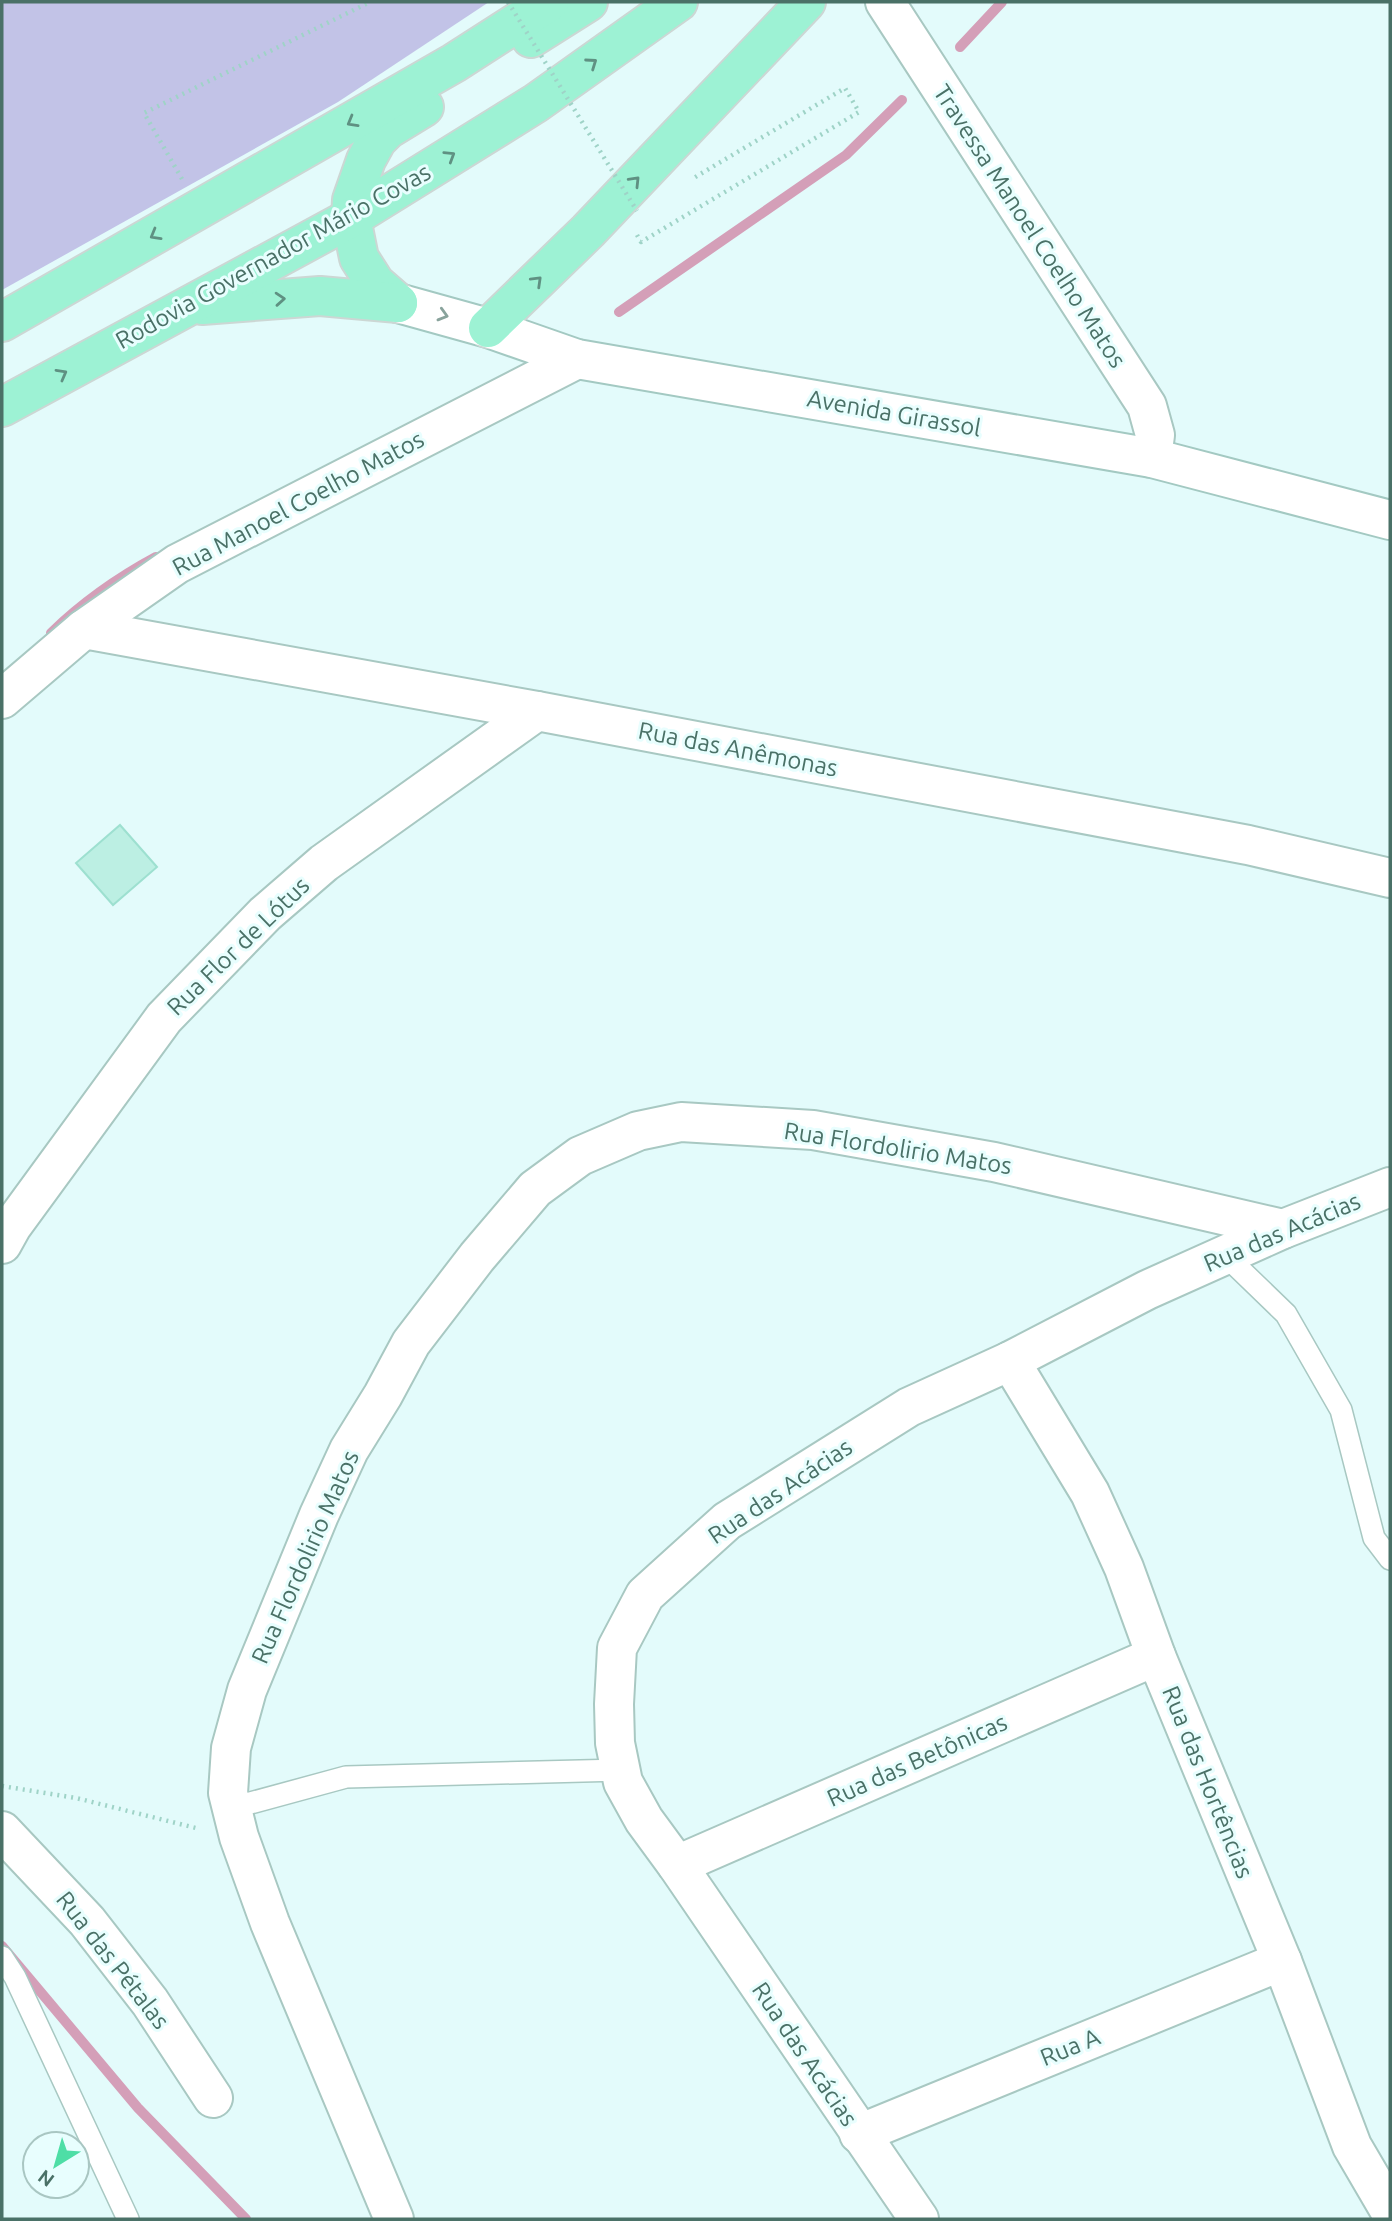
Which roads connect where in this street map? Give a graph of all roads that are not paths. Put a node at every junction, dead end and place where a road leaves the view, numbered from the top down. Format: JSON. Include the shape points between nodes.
{"nodes":[{"id":1,"x":549,"y":2,"type":"edge"},
{"id":2,"x":588,"y":2,"type":"edge"},
{"id":3,"x":678,"y":2,"type":"edge"},
{"id":4,"x":806,"y":2,"type":"edge"},
{"id":5,"x":885,"y":2,"type":"edge"},
{"id":6,"x":351,"y":218,"type":"junction"},
{"id":7,"x":398,"y":303,"type":"junction"},
{"id":8,"x":188,"y":306,"type":"junction"},
{"id":9,"x":2,"y":322,"type":"edge"},
{"id":10,"x":488,"y":328,"type":"junction"},
{"id":11,"x":578,"y":359,"type":"junction"},
{"id":12,"x":2,"y":407,"type":"edge"},
{"id":13,"x":1152,"y":458,"type":"junction"},
{"id":14,"x":1390,"y":520,"type":"edge"},
{"id":15,"x":85,"y":629,"type":"junction"},
{"id":16,"x":2,"y":699,"type":"edge"},
{"id":17,"x":537,"y":711,"type":"junction"},
{"id":18,"x":1390,"y":878,"type":"edge"},
{"id":19,"x":1390,"y":1187,"type":"edge"},
{"id":20,"x":1283,"y":1229,"type":"junction"},
{"id":21,"x":2,"y":1244,"type":"edge"},
{"id":22,"x":1225,"y":1255,"type":"junction"},
{"id":23,"x":1010,"y":1361,"type":"junction"},
{"id":24,"x":1390,"y":1559,"type":"edge"},
{"id":25,"x":1156,"y":1656,"type":"junction"},
{"id":26,"x":621,"y":1770,"type":"junction"},
{"id":27,"x":236,"y":1823,"type":"junction"},
{"id":28,"x":2,"y":1831,"type":"edge"},
{"id":29,"x":677,"y":1865,"type":"junction"},
{"id":30,"x":2,"y":1957,"type":"edge"},
{"id":31,"x":1282,"y":1961,"type":"junction"},
{"id":32,"x":213,"y":2098,"type":"dead end"},
{"id":33,"x":859,"y":2134,"type":"junction"},
{"id":34,"x":1390,"y":2211,"type":"edge"},
{"id":35,"x":128,"y":2219,"type":"edge"},
{"id":36,"x":394,"y":2219,"type":"edge"},
{"id":37,"x":919,"y":2219,"type":"edge"}],
"edges":[{"from":1,"to":9,"type":"highway","one_way":true,"via":[[454,63]]},
{"from":2,"to":6,"type":"highway","via":[[388,129],[366,160],[352,200]]},
{"from":6,"to":3,"type":"highway","name":"Rodovia Governador Mário Covas","one_way":true,"via":[[536,103]]},
{"from":10,"to":4,"type":"highway","one_way":true,"via":[[634,206]]},
{"from":5,"to":13,"type":"street","name":"Travessa Manoel Coelho Matos","via":[[1147,405],[1155,435]]},
{"from":6,"to":7,"type":"highway","via":[[359,258],[375,283]]},
{"from":6,"to":8,"type":"highway","name":"Rodovia Governador Mário Covas"},
{"from":8,"to":7,"type":"highway","one_way":true,"via":[[320,296]]},
{"from":7,"to":10,"type":"street","name":"Avenida Girassol","one_way":true},
{"from":12,"to":8,"type":"highway","name":"Rodovia Governador Mário Covas","one_way":true},
{"from":10,"to":11,"type":"street","name":"Avenida Girassol"},
{"from":11,"to":13,"type":"street","name":"Avenida Girassol"},
{"from":11,"to":15,"type":"street","name":"Rua Manoel Coelho Matos","via":[[177,564]]},
{"from":13,"to":14,"type":"street","name":"Avenida Girassol"},
{"from":15,"to":16,"type":"street","name":"Rua Manoel Coelho Matos"},
{"from":15,"to":17,"type":"street","name":"Rua das Anêmonas"},
{"from":17,"to":18,"type":"street","name":"Rua das Anêmonas","via":[[1248,845]]},
{"from":17,"to":21,"type":"street","name":"Rua Flor de Lótus","via":[[324,863],[255,923],[164,1018]]},
{"from":19,"to":20,"type":"street","name":"Rua das Acácias"},
{"from":20,"to":22,"type":"street","name":"Rua das Acácias"},
{"from":20,"to":27,"type":"street","name":"Rua Flordolirio Matos","via":[[994,1162],[813,1130],[681,1122],[638,1131],[580,1156],[536,1189],[477,1257],[411,1343],[349,1450],[247,1690],[231,1748],[228,1793]]},
{"from":22,"to":23,"type":"street","name":"Rua das Acácias"},
{"from":22,"to":24,"type":"lane","via":[[1286,1314],[1341,1410],[1374,1538]]},
{"from":23,"to":25,"type":"street","name":"Rua das Hortências","via":[[1090,1493]]},
{"from":23,"to":26,"type":"street","name":"Rua das Acácias","via":[[909,1406],[727,1521],[645,1595],[617,1648],[615,1743]]},
{"from":25,"to":29,"type":"street","name":"Rua das Betônicas"},
{"from":25,"to":31,"type":"street","name":"Rua das Hortências"},
{"from":26,"to":27,"type":"lane","via":[[346,1777]]},
{"from":26,"to":29,"type":"street","name":"Rua das Acácias","via":[[644,1820]]},
{"from":27,"to":36,"type":"street","name":"Rua Flordolirio Matos","via":[[270,1923]]},
{"from":28,"to":32,"type":"street","name":"Rua das Pétalas","via":[[87,1921],[150,2002]]},
{"from":29,"to":33,"type":"street","name":"Rua das Acácias"},
{"from":30,"to":35,"type":"lane"},
{"from":31,"to":33,"type":"street","name":"Rua A"},
{"from":31,"to":34,"type":"street","name":"Rua das Hortências","via":[[1352,2146]]},
{"from":33,"to":37,"type":"street","name":"Rua das Acácias"}]}
